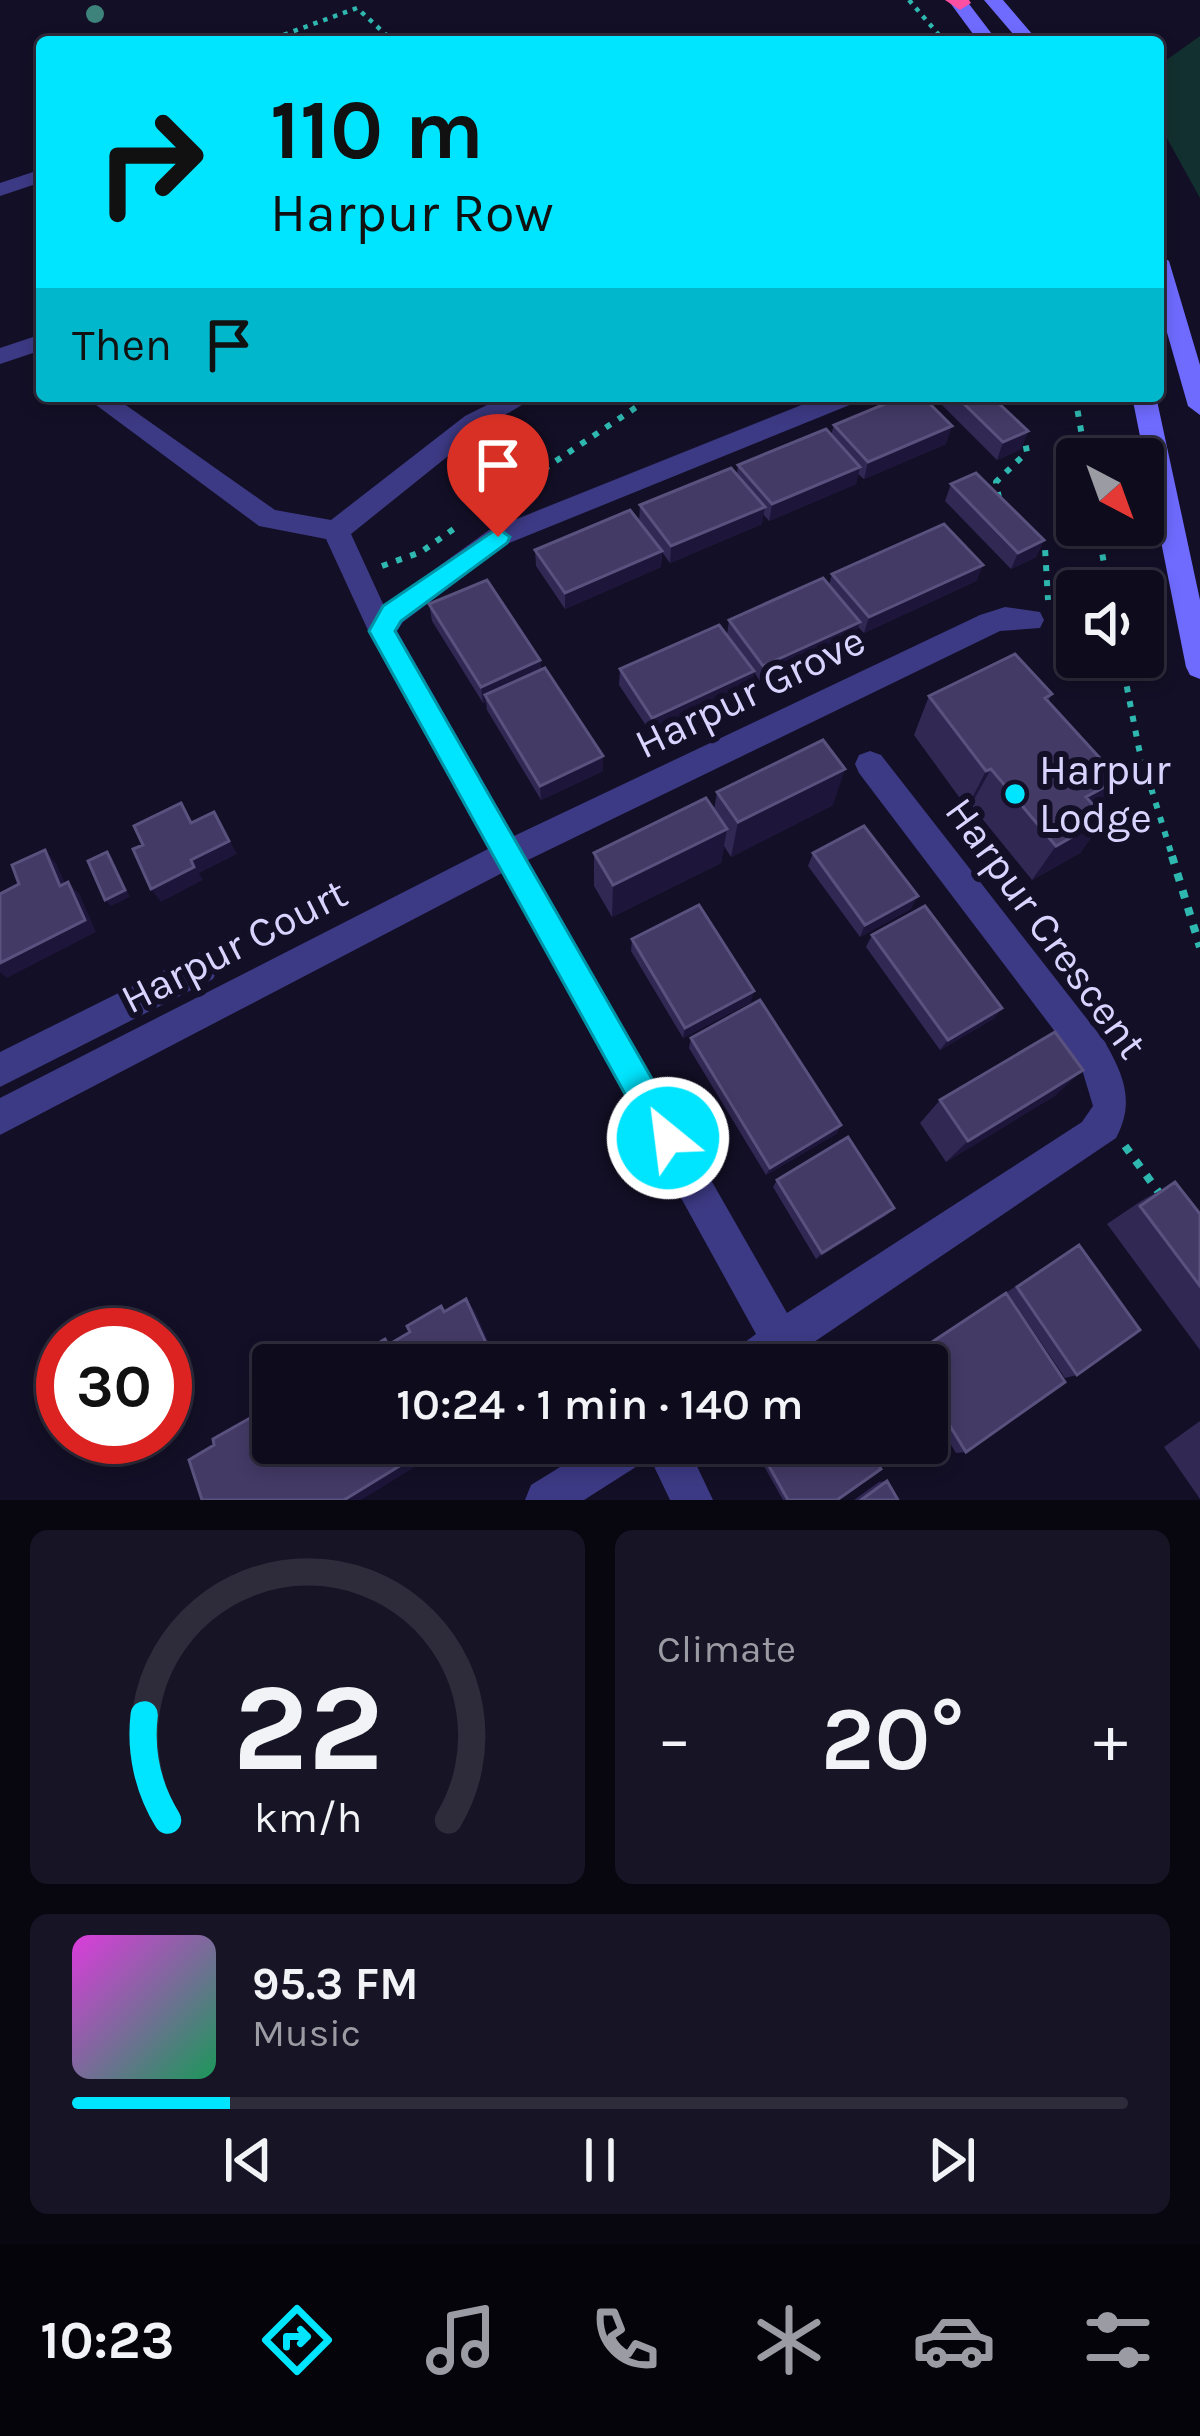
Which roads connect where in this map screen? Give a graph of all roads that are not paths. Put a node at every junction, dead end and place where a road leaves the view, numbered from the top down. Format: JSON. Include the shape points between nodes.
{"nodes":[{"id":1,"x":993,"y":0,"type":"edge"},
{"id":2,"x":958,"y":1,"type":"edge"},
{"id":3,"x":984,"y":36,"type":"edge"},
{"id":4,"x":1025,"y":36,"type":"edge"},
{"id":5,"x":36,"y":178,"type":"edge"},
{"id":6,"x":0,"y":190,"type":"edge"},
{"id":7,"x":1164,"y":282,"type":"edge"},
{"id":8,"x":36,"y":344,"type":"edge"},
{"id":9,"x":0,"y":356,"type":"edge"},
{"id":10,"x":103,"y":402,"type":"edge"},
{"id":11,"x":513,"y":402,"type":"edge"},
{"id":12,"x":826,"y":402,"type":"edge"},
{"id":13,"x":1145,"y":402,"type":"edge"},
{"id":14,"x":1200,"y":406,"type":"edge"},
{"id":15,"x":335,"y":531,"type":"junction"},
{"id":16,"x":1042,"y":617,"type":"road end"},
{"id":17,"x":382,"y":631,"type":"junction"},
{"id":18,"x":1200,"y":667,"type":"edge"},
{"id":19,"x":871,"y":764,"type":"dead end"},
{"id":20,"x":508,"y":854,"type":"junction"},
{"id":21,"x":200,"y":968,"type":"dead end"},
{"id":22,"x":0,"y":1070,"type":"edge"},
{"id":23,"x":0,"y":1117,"type":"edge"},
{"id":24,"x":782,"y":1340,"type":"junction"},
{"id":25,"x":776,"y":1344,"type":"edge"},
{"id":26,"x":603,"y":1464,"type":"edge"},
{"id":27,"x":674,"y":1464,"type":"edge"},
{"id":28,"x":547,"y":1500,"type":"edge"},
{"id":29,"x":692,"y":1500,"type":"edge"}],
"edges":[{"from":1,"to":4,"type":"main road"},
{"from":2,"to":3,"type":"main road"},
{"from":5,"to":6,"type":"street"},
{"from":7,"to":14,"type":"main road"},
{"from":8,"to":9,"type":"street"},
{"from":10,"to":15,"type":"street","via":[[268,519]]},
{"from":11,"to":15,"type":"street","via":[[474,422]]},
{"from":12,"to":17,"type":"street","via":[[498,537],[392,614]]},
{"from":13,"to":18,"type":"main road"},
{"from":15,"to":17,"type":"street"},
{"from":16,"to":20,"type":"street","name":"Harpur Grove","via":[[990,623]]},
{"from":17,"to":20,"type":"street"},
{"from":19,"to":24,"type":"street","name":"Harpur Crescent","via":[[1093,1054],[1112,1086],[1108,1122]]},
{"from":20,"to":23,"type":"street","name":"Harpur Court"},
{"from":20,"to":24,"type":"street"},
{"from":21,"to":22,"type":"street"},
{"from":24,"to":25,"type":"street","name":"Harpur Crescent"},
{"from":26,"to":28,"type":"street"},
{"from":27,"to":29,"type":"street"}]}
